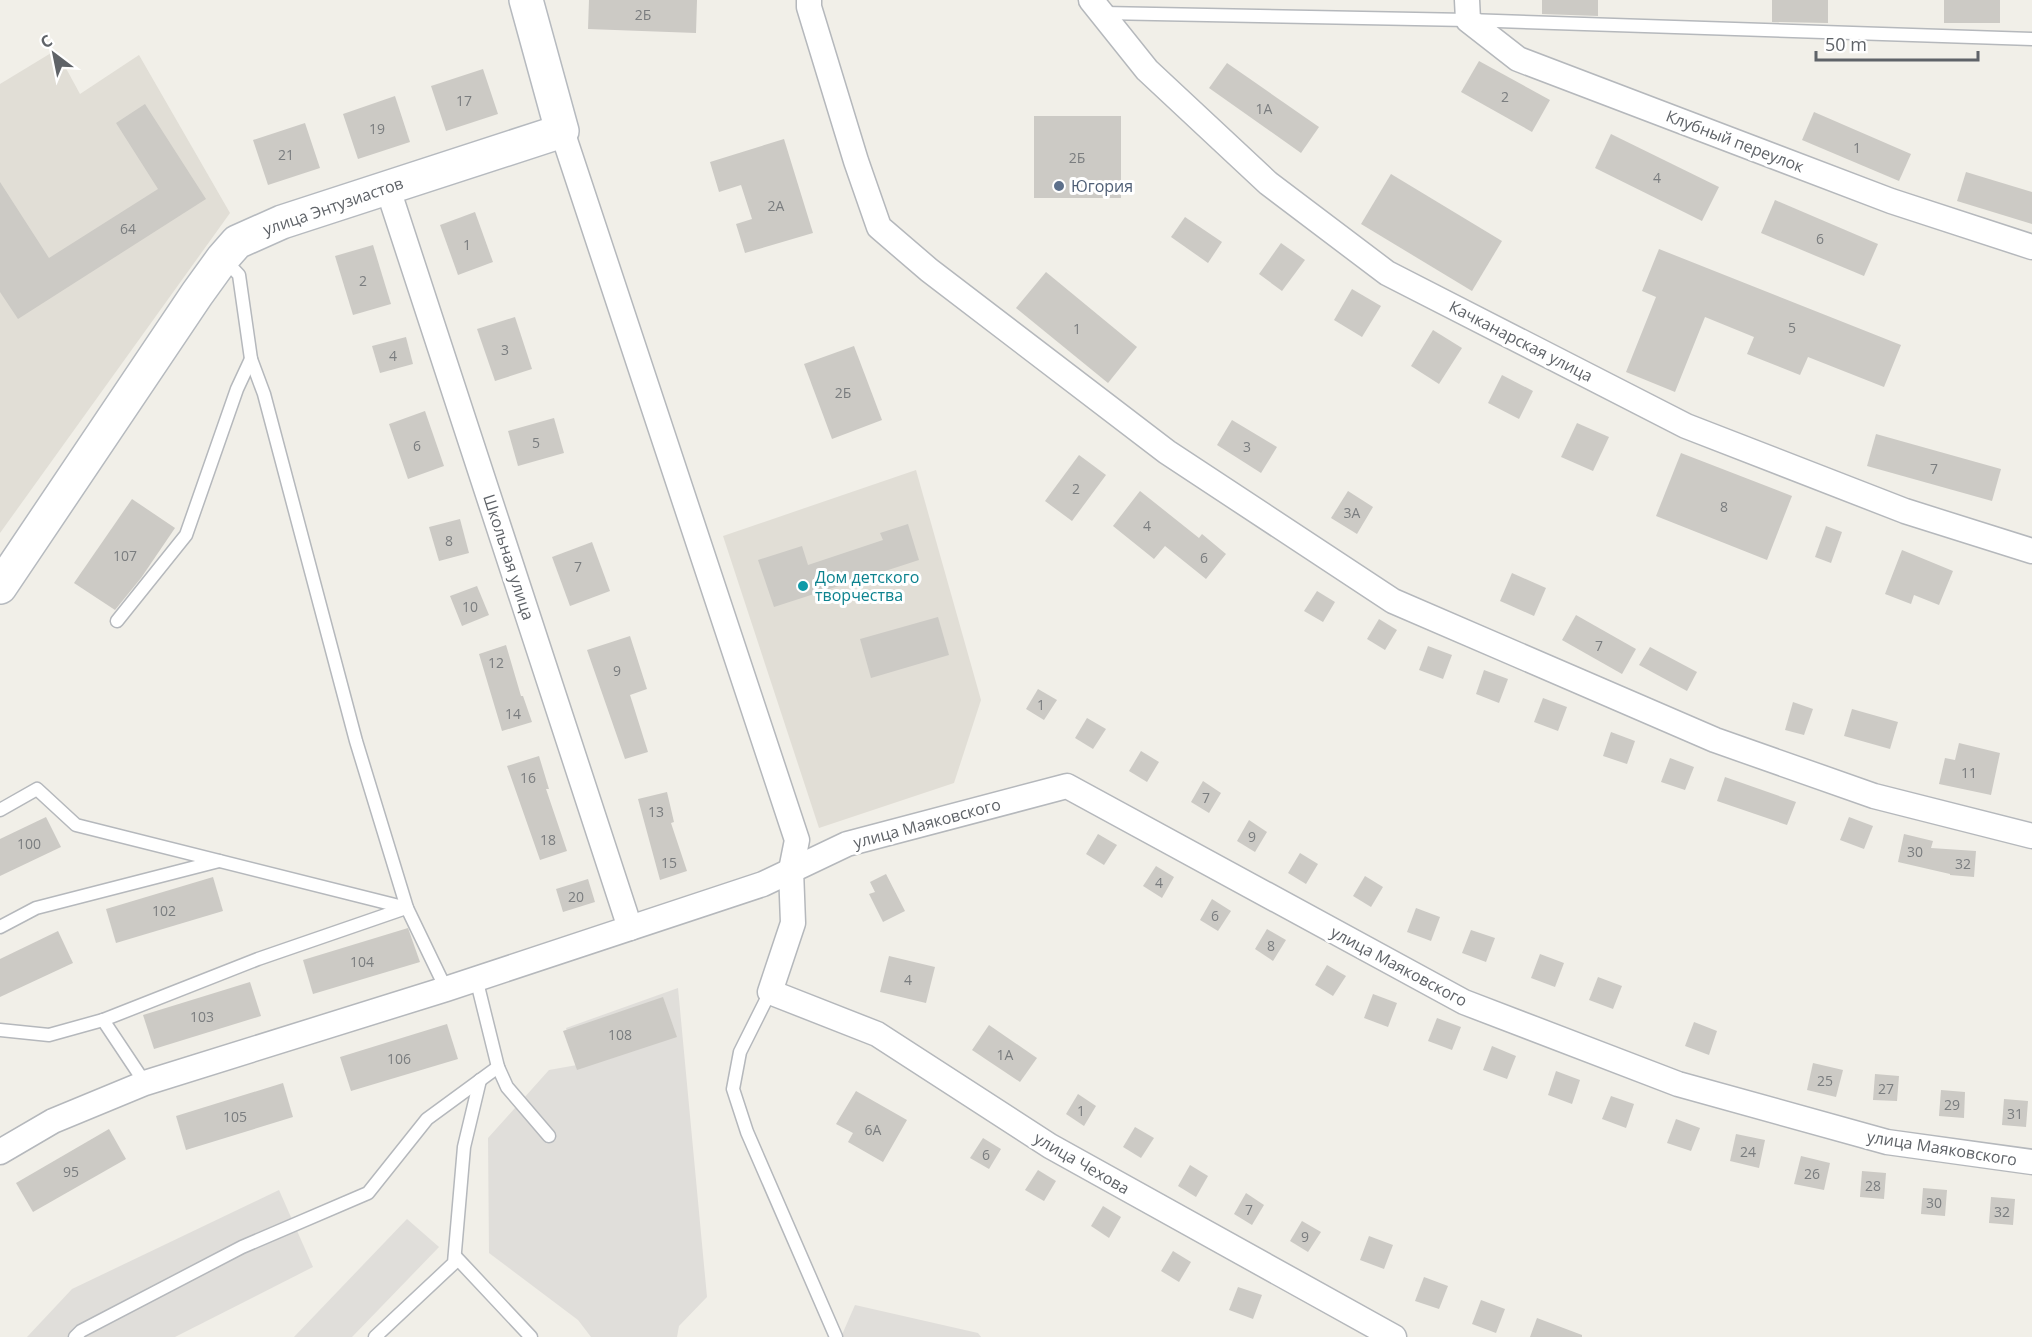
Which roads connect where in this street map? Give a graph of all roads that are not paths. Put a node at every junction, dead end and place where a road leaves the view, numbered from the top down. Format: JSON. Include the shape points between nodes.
{"nodes":[{"id":1,"x":526,"y":0,"type":"edge"},
{"id":2,"x":809,"y":0,"type":"edge"},
{"id":3,"x":1097,"y":7,"type":"edge"},
{"id":4,"x":1467,"y":10,"type":"edge"},
{"id":5,"x":2032,"y":39,"type":"edge"},
{"id":6,"x":562,"y":131,"type":"junction"},
{"id":7,"x":387,"y":186,"type":"junction"},
{"id":8,"x":2032,"y":247,"type":"edge"},
{"id":9,"x":224,"y":258,"type":"junction"},
{"id":10,"x":251,"y":359,"type":"junction"},
{"id":11,"x":2032,"y":551,"type":"edge"},
{"id":12,"x":0,"y":587,"type":"edge"},
{"id":13,"x":117,"y":621,"type":"dead end"},
{"id":14,"x":0,"y":810,"type":"edge"},
{"id":15,"x":2032,"y":836,"type":"edge"},
{"id":16,"x":223,"y":860,"type":"junction"},
{"id":17,"x":791,"y":870,"type":"junction"},
{"id":18,"x":407,"y":908,"type":"junction"},
{"id":19,"x":0,"y":927,"type":"edge"},
{"id":20,"x":630,"y":928,"type":"junction"},
{"id":21,"x":476,"y":978,"type":"junction"},
{"id":22,"x":446,"y":989,"type":"junction"},
{"id":23,"x":770,"y":992,"type":"junction"},
{"id":24,"x":104,"y":1020,"type":"junction"},
{"id":25,"x":0,"y":1030,"type":"edge"},
{"id":26,"x":498,"y":1067,"type":"junction"},
{"id":27,"x":480,"y":1080,"type":"junction"},
{"id":28,"x":145,"y":1083,"type":"junction"},
{"id":29,"x":549,"y":1136,"type":"dead end"},
{"id":30,"x":0,"y":1152,"type":"edge"},
{"id":31,"x":2032,"y":1162,"type":"edge"},
{"id":32,"x":455,"y":1256,"type":"junction"},
{"id":33,"x":75,"y":1337,"type":"edge"},
{"id":34,"x":375,"y":1337,"type":"edge"},
{"id":35,"x":531,"y":1337,"type":"edge"},
{"id":36,"x":836,"y":1337,"type":"edge"},
{"id":37,"x":1394,"y":1337,"type":"edge"}],
"edges":[{"from":1,"to":6,"type":"street"},
{"from":2,"to":15,"type":"street","via":[[879,227],[929,270],[1167,452],[1393,601],[1715,740],[1874,796]]},
{"from":3,"to":4,"type":"lane"},
{"from":3,"to":11,"type":"street","name":"Качканарская улица","via":[[1147,70],[1268,183],[1387,273],[1686,426],[1905,511]]},
{"from":4,"to":5,"type":"lane"},
{"from":4,"to":8,"type":"street","name":"Клубный переулок","via":[[1518,59],[1891,201]]},
{"from":6,"to":7,"type":"street","name":"улица Энтузиастов"},
{"from":6,"to":17,"type":"street","via":[[797,840]]},
{"from":7,"to":9,"type":"street","name":"улица Энтузиастов","via":[[282,222],[237,242]]},
{"from":7,"to":20,"type":"street","name":"Школьная улица"},
{"from":9,"to":10,"type":"lane","via":[[239,275]]},
{"from":9,"to":12,"type":"street","name":"улица Энтузиастов"},
{"from":10,"to":13,"type":"lane","via":[[186,535]]},
{"from":10,"to":18,"type":"lane","via":[[264,394],[356,741]]},
{"from":14,"to":16,"type":"lane","via":[[37,789],[76,825]]},
{"from":16,"to":18,"type":"lane"},
{"from":16,"to":19,"type":"lane","via":[[36,908]]},
{"from":17,"to":20,"type":"street","name":"улица Маяковского","via":[[763,884]]},
{"from":17,"to":23,"type":"street","via":[[793,923]]},
{"from":17,"to":31,"type":"street","name":"улица Маяковского","via":[[847,844],[1067,786],[1464,1002],[1678,1084],[1876,1139]]},
{"from":18,"to":22,"type":"lane"},
{"from":18,"to":24,"type":"lane","via":[[258,959]]},
{"from":20,"to":21,"type":"street","name":"улица Маяковского"},
{"from":21,"to":22,"type":"street","name":"улица Маяковского"},
{"from":21,"to":26,"type":"lane"},
{"from":22,"to":28,"type":"street","name":"улица Маяковского"},
{"from":23,"to":36,"type":"lane","via":[[740,1052],[733,1089],[747,1132]]},
{"from":23,"to":37,"type":"street","name":"улица Чехова","via":[[877,1034],[1050,1146]]},
{"from":24,"to":25,"type":"lane","via":[[49,1035]]},
{"from":24,"to":28,"type":"lane"},
{"from":26,"to":27,"type":"lane"},
{"from":26,"to":29,"type":"lane","via":[[507,1087]]},
{"from":27,"to":32,"type":"lane","via":[[464,1147]]},
{"from":27,"to":33,"type":"lane","via":[[426,1119],[368,1193],[242,1247]]},
{"from":28,"to":30,"type":"street","name":"улица Маяковского","via":[[53,1120]]},
{"from":32,"to":34,"type":"lane","via":[[454,1263]]},
{"from":32,"to":35,"type":"lane"}]}
